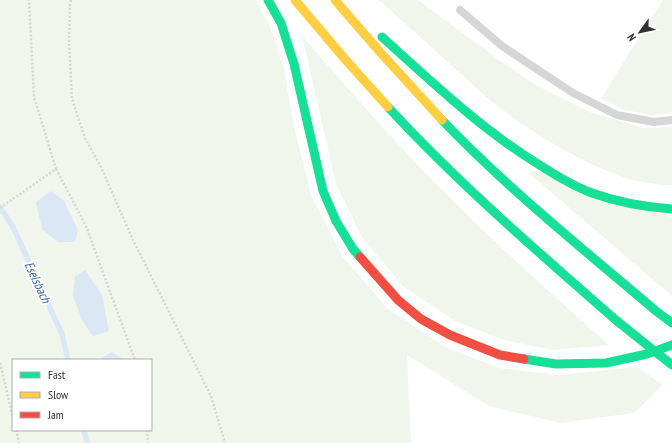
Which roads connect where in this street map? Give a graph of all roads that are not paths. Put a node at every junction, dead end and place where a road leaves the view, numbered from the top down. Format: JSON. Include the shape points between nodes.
{"nodes":[{"id":1,"x":268,"y":0,"type":"edge"},
{"id":2,"x":296,"y":0,"type":"edge"},
{"id":3,"x":335,"y":0,"type":"edge"},
{"id":4,"x":341,"y":0,"type":"edge"},
{"id":5,"x":460,"y":10,"type":"dead end"},
{"id":6,"x":365,"y":21,"type":"dead end"},
{"id":7,"x":377,"y":32,"type":"dead end"},
{"id":8,"x":672,"y":120,"type":"edge"},
{"id":9,"x":672,"y":209,"type":"edge"},
{"id":10,"x":672,"y":323,"type":"edge"},
{"id":11,"x":672,"y":345,"type":"edge"},
{"id":12,"x":672,"y":365,"type":"edge"}],
"edges":[{"from":1,"to":11,"type":"highway","via":[[281,23],[294,64],[323,191],[336,221],[353,249],[398,300],[421,319],[450,335],[500,355],[556,364],[606,363],[647,354]]},
{"from":2,"to":12,"type":"highway","bridge":true,"via":[[367,84],[430,151],[504,223]]},
{"from":3,"to":10,"type":"highway","via":[[455,133],[526,201]]},
{"from":4,"to":6,"type":"highway"},
{"from":5,"to":8,"type":"lane","via":[[502,46],[573,93],[616,115],[654,122]]},
{"from":7,"to":9,"type":"highway","via":[[479,121],[549,171],[581,188],[610,198],[641,206]]}]}
